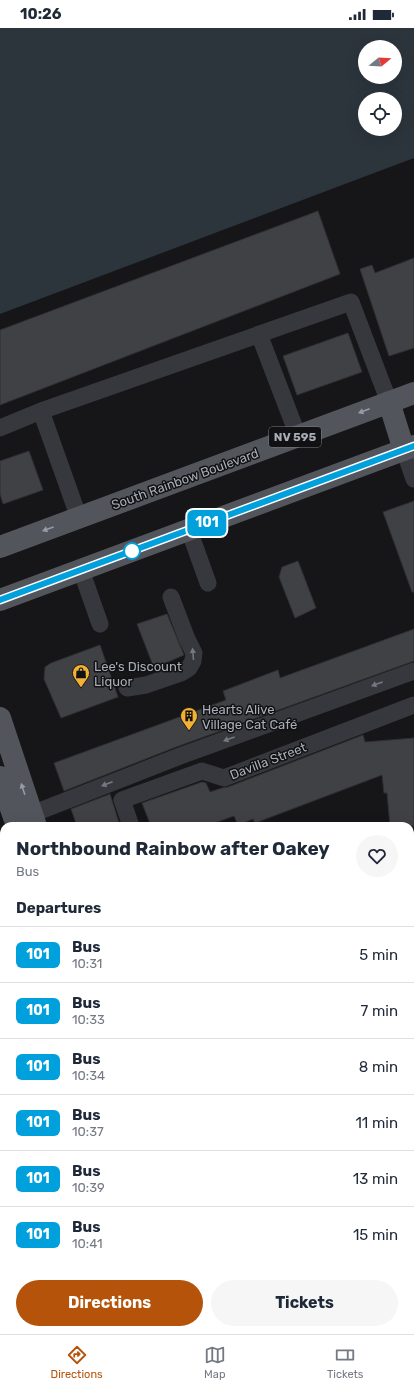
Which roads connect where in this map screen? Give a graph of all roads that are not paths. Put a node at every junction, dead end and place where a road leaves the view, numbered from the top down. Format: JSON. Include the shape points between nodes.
{"nodes":[{"id":1,"x":259,"y":334,"type":"junction"},
{"id":2,"x":414,"y":393,"type":"edge"},
{"id":3,"x":389,"y":402,"type":"junction"},
{"id":4,"x":41,"y":411,"type":"junction"},
{"id":5,"x":0,"y":428,"type":"edge"},
{"id":6,"x":298,"y":436,"type":"junction"},
{"id":7,"x":409,"y":448,"type":"edge"},
{"id":8,"x":414,"y":480,"type":"edge"},
{"id":9,"x":79,"y":518,"type":"junction"},
{"id":10,"x":189,"y":530,"type":"junction"},
{"id":11,"x":0,"y":547,"type":"edge"},
{"id":12,"x":81,"y":570,"type":"junction"},
{"id":13,"x":208,"y":583,"type":"dead end"},
{"id":14,"x":171,"y":597,"type":"dead end"},
{"id":15,"x":0,"y":600,"type":"edge"},
{"id":16,"x":100,"y":624,"type":"dead end"},
{"id":17,"x":414,"y":671,"type":"edge"},
{"id":18,"x":127,"y":688,"type":"dead end"},
{"id":19,"x":414,"y":706,"type":"edge"},
{"id":20,"x":0,"y":718,"type":"edge"},
{"id":21,"x":0,"y":777,"type":"edge"},
{"id":22,"x":28,"y":822,"type":"edge"},
{"id":23,"x":130,"y":822,"type":"edge"}],
"edges":[{"from":1,"to":3,"type":"street","via":[[352,302]]},
{"from":1,"to":4,"type":"street"},
{"from":1,"to":6,"type":"street"},
{"from":2,"to":3,"type":"main road","name":"South Rainbow Boulevard","number":"NV 595"},
{"from":3,"to":6,"type":"main road","name":"South Rainbow Boulevard","number":"NV 595","one_way":true},
{"from":3,"to":7,"type":"main road"},
{"from":4,"to":5,"type":"street"},
{"from":4,"to":9,"type":"street"},
{"from":6,"to":9,"type":"main road","name":"South Rainbow Boulevard","number":"NV 595"},
{"from":7,"to":8,"type":"street"},
{"from":7,"to":10,"type":"main road"},
{"from":9,"to":11,"type":"main road","name":"South Rainbow Boulevard","number":"NV 595","one_way":true},
{"from":10,"to":12,"type":"main road"},
{"from":10,"to":13,"type":"street"},
{"from":12,"to":15,"type":"main road"},
{"from":12,"to":16,"type":"street"},
{"from":18,"to":14,"type":"street","one_way":true,"via":[[146,685],[181,673],[189,668],[193,661],[194,653]]},
{"from":17,"to":22,"type":"street","one_way":true,"via":[[180,756]]},
{"from":19,"to":23,"type":"street","name":"Davilla Street","via":[[224,778],[202,771],[122,800]]},
{"from":22,"to":20,"type":"main road","one_way":true},
{"from":21,"to":22,"type":"main road"}]}
